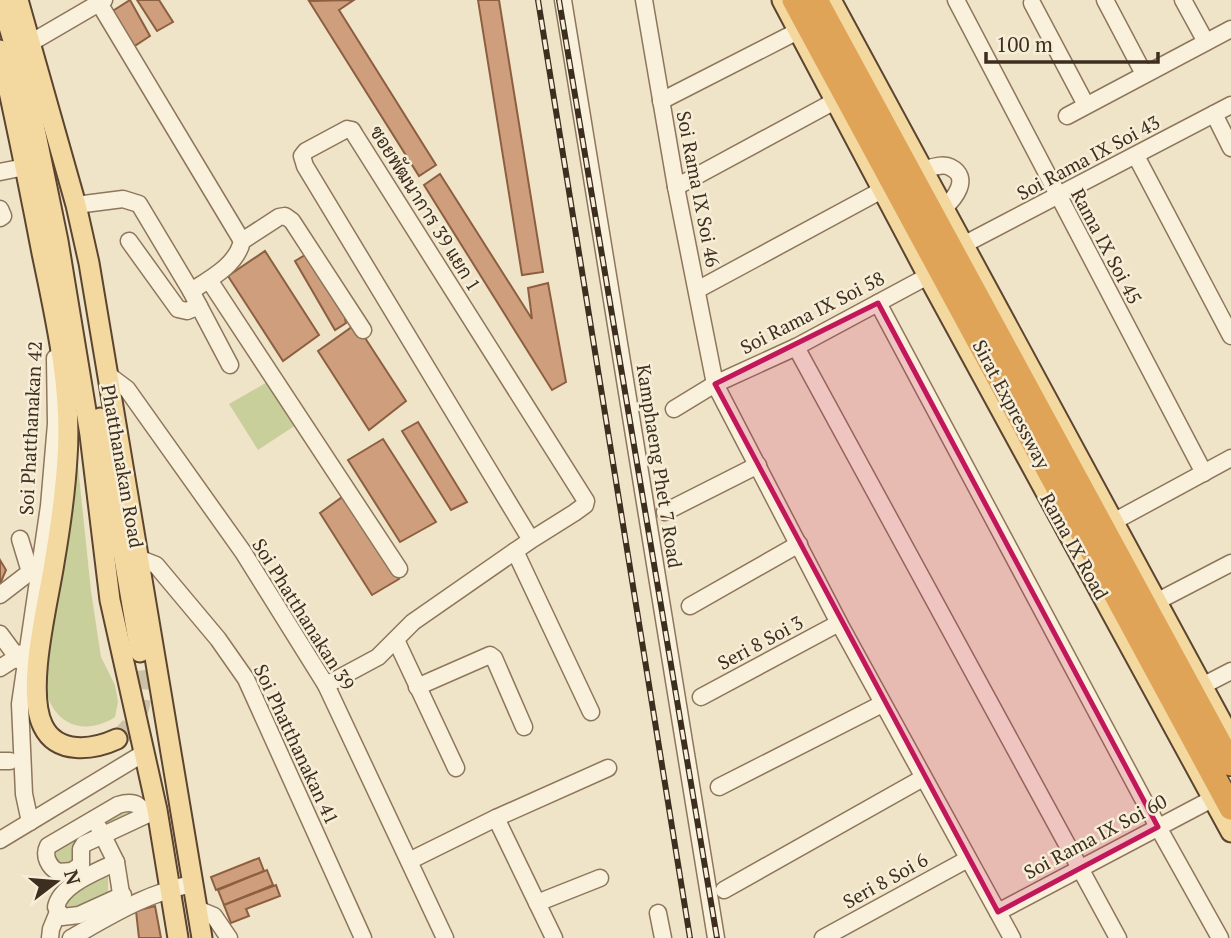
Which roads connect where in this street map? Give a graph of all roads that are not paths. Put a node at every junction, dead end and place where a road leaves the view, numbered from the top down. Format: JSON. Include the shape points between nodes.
{"nodes":[{"id":1,"x":1,"y":0,"type":"edge"},
{"id":2,"x":18,"y":0,"type":"edge"},
{"id":3,"x":563,"y":0,"type":"edge"},
{"id":4,"x":644,"y":0,"type":"edge"},
{"id":5,"x":782,"y":0,"type":"edge"},
{"id":6,"x":794,"y":0,"type":"edge"},
{"id":7,"x":816,"y":0,"type":"edge"},
{"id":8,"x":831,"y":0,"type":"edge"},
{"id":9,"x":956,"y":0,"type":"edge"},
{"id":10,"x":1105,"y":0,"type":"edge"},
{"id":11,"x":1183,"y":0,"type":"edge"},
{"id":12,"x":101,"y":2,"type":"edge"},
{"id":13,"x":1032,"y":2,"type":"dead end"},
{"id":14,"x":1231,"y":29,"type":"edge"},
{"id":15,"x":798,"y":31,"type":"junction"},
{"id":16,"x":32,"y":42,"type":"junction"},
{"id":17,"x":1206,"y":43,"type":"junction"},
{"id":18,"x":0,"y":50,"type":"edge"},
{"id":19,"x":1144,"y":74,"type":"junction"},
{"id":20,"x":662,"y":101,"type":"junction"},
{"id":21,"x":835,"y":101,"type":"junction"},
{"id":22,"x":1231,"y":105,"type":"edge"},
{"id":23,"x":1086,"y":106,"type":"junction"},
{"id":24,"x":1214,"y":114,"type":"junction"},
{"id":25,"x":1067,"y":116,"type":"dead end"},
{"id":26,"x":55,"y":129,"type":"junction"},
{"id":27,"x":1231,"y":148,"type":"edge"},
{"id":28,"x":1136,"y":156,"type":"junction"},
{"id":29,"x":25,"y":167,"type":"junction"},
{"id":30,"x":922,"y":170,"type":"junction"},
{"id":31,"x":0,"y":172,"type":"edge"},
{"id":32,"x":676,"y":187,"type":"junction"},
{"id":33,"x":882,"y":190,"type":"junction"},
{"id":34,"x":1058,"y":198,"type":"junction"},
{"id":35,"x":76,"y":205,"type":"junction"},
{"id":36,"x":0,"y":209,"type":"edge"},
{"id":37,"x":943,"y":209,"type":"junction"},
{"id":38,"x":0,"y":218,"type":"edge"},
{"id":39,"x":128,"y":241,"type":"dead end"},
{"id":40,"x":242,"y":242,"type":"junction"},
{"id":41,"x":963,"y":245,"type":"junction"},
{"id":42,"x":928,"y":276,"type":"junction"},
{"id":43,"x":209,"y":280,"type":"junction"},
{"id":44,"x":696,"y":290,"type":"junction"},
{"id":45,"x":195,"y":298,"type":"junction"},
{"id":46,"x":878,"y":303,"type":"junction"},
{"id":47,"x":57,"y":328,"type":"junction"},
{"id":48,"x":363,"y":330,"type":"dead end"},
{"id":49,"x":1231,"y":336,"type":"edge"},
{"id":50,"x":796,"y":347,"type":"junction"},
{"id":51,"x":230,"y":365,"type":"dead end"},
{"id":52,"x":107,"y":374,"type":"junction"},
{"id":53,"x":715,"y":384,"type":"junction"},
{"id":54,"x":674,"y":409,"type":"dead end"},
{"id":55,"x":1231,"y":458,"type":"edge"},
{"id":56,"x":758,"y":466,"type":"junction"},
{"id":57,"x":1204,"y":473,"type":"junction"},
{"id":58,"x":665,"y":512,"type":"dead end"},
{"id":59,"x":1113,"y":522,"type":"junction"},
{"id":60,"x":20,"y":539,"type":"dead end"},
{"id":61,"x":531,"y":540,"type":"junction"},
{"id":62,"x":799,"y":544,"type":"junction"},
{"id":63,"x":515,"y":551,"type":"junction"},
{"id":64,"x":138,"y":558,"type":"junction"},
{"id":65,"x":1231,"y":563,"type":"edge"},
{"id":66,"x":35,"y":569,"type":"junction"},
{"id":67,"x":399,"y":569,"type":"dead end"},
{"id":68,"x":0,"y":595,"type":"edge"},
{"id":69,"x":1156,"y":602,"type":"junction"},
{"id":70,"x":690,"y":606,"type":"dead end"},
{"id":71,"x":839,"y":623,"type":"junction"},
{"id":72,"x":0,"y":634,"type":"edge"},
{"id":73,"x":396,"y":640,"type":"junction"},
{"id":74,"x":140,"y":652,"type":"tunnel mouth"},
{"id":75,"x":15,"y":659,"type":"edge"},
{"id":76,"x":1231,"y":671,"type":"edge"},
{"id":77,"x":326,"y":685,"type":"junction"},
{"id":78,"x":1202,"y":686,"type":"junction"},
{"id":79,"x":417,"y":687,"type":"junction"},
{"id":80,"x":701,"y":697,"type":"dead end"},
{"id":81,"x":882,"y":704,"type":"junction"},
{"id":82,"x":591,"y":712,"type":"dead end"},
{"id":83,"x":524,"y":727,"type":"dead end"},
{"id":84,"x":117,"y":738,"type":"tunnel mouth"},
{"id":85,"x":1231,"y":739,"type":"edge"},
{"id":86,"x":144,"y":753,"type":"junction"},
{"id":87,"x":1231,"y":764,"type":"edge"},
{"id":88,"x":456,"y":768,"type":"dead end"},
{"id":89,"x":608,"y":768,"type":"dead end"},
{"id":90,"x":923,"y":778,"type":"junction"},
{"id":91,"x":719,"y":788,"type":"dead end"},
{"id":92,"x":1222,"y":803,"type":"edge"},
{"id":93,"x":151,"y":812,"type":"junction"},
{"id":94,"x":496,"y":818,"type":"junction"},
{"id":95,"x":94,"y":819,"type":"junction"},
{"id":96,"x":30,"y":822,"type":"junction"},
{"id":97,"x":1158,"y":827,"type":"junction"},
{"id":98,"x":1231,"y":832,"type":"edge"},
{"id":99,"x":102,"y":835,"type":"junction"},
{"id":100,"x":0,"y":840,"type":"edge"},
{"id":101,"x":968,"y":859,"type":"junction"},
{"id":102,"x":409,"y":861,"type":"junction"},
{"id":103,"x":116,"y":862,"type":"junction"},
{"id":104,"x":1080,"y":867,"type":"junction"},
{"id":105,"x":600,"y":878,"type":"dead end"},
{"id":106,"x":193,"y":884,"type":"junction"},
{"id":107,"x":170,"y":888,"type":"junction"},
{"id":108,"x":724,"y":890,"type":"dead end"},
{"id":109,"x":123,"y":902,"type":"junction"},
{"id":110,"x":537,"y":903,"type":"junction"},
{"id":111,"x":197,"y":909,"type":"junction"},
{"id":112,"x":58,"y":912,"type":"junction"},
{"id":113,"x":998,"y":912,"type":"junction"},
{"id":114,"x":658,"y":914,"type":"dead end"},
{"id":115,"x":89,"y":933,"type":"edge"},
{"id":116,"x":1010,"y":937,"type":"edge"},
{"id":117,"x":50,"y":938,"type":"edge"},
{"id":118,"x":71,"y":938,"type":"edge"},
{"id":119,"x":177,"y":938,"type":"edge"},
{"id":120,"x":202,"y":938,"type":"edge"},
{"id":121,"x":229,"y":938,"type":"edge"},
{"id":122,"x":363,"y":938,"type":"edge"},
{"id":123,"x":445,"y":938,"type":"edge"},
{"id":124,"x":554,"y":938,"type":"edge"},
{"id":125,"x":663,"y":938,"type":"edge"},
{"id":126,"x":716,"y":938,"type":"edge"},
{"id":127,"x":823,"y":938,"type":"edge"},
{"id":128,"x":1118,"y":938,"type":"edge"},
{"id":129,"x":1220,"y":938,"type":"edge"}],
"edges":[{"from":1,"to":86,"type":"main road","name":"Phatthanakan Road","via":[[28,93],[51,203],[90,435],[110,600]]},
{"from":2,"to":16,"type":"main road","name":"Phatthanakan Road"},
{"from":3,"to":126,"type":"street","name":"Kamphaeng Phet 7 Road"},
{"from":4,"to":20,"type":"street","name":"Soi Rama IX Soi 46"},
{"from":5,"to":15,"type":"main road","name":"Rama IX Road"},
{"from":6,"to":92,"type":"highway","name":"Sirat Expressway"},
{"from":7,"to":87,"type":"highway","name":"Sirat Expressway"},
{"from":8,"to":30,"type":"main road"},
{"from":9,"to":34,"type":"street","name":"Rama IX Soi 45"},
{"from":10,"to":19,"type":"street"},
{"from":11,"to":17,"type":"street"},
{"from":12,"to":16,"type":"street"},
{"from":12,"to":40,"type":"street"},
{"from":13,"to":23,"type":"street"},
{"from":14,"to":17,"type":"street"},
{"from":15,"to":20,"type":"street"},
{"from":15,"to":21,"type":"main road","name":"Rama IX Road"},
{"from":16,"to":26,"type":"main road","name":"Phatthanakan Road"},
{"from":17,"to":19,"type":"street"},
{"from":18,"to":29,"type":"main road"},
{"from":19,"to":23,"type":"street"},
{"from":20,"to":32,"type":"street","name":"Soi Rama IX Soi 46"},
{"from":21,"to":32,"type":"street"},
{"from":21,"to":33,"type":"main road","name":"Rama IX Road"},
{"from":22,"to":24,"type":"street","name":"Soi Rama IX Soi 43"},
{"from":23,"to":25,"type":"street"},
{"from":24,"to":27,"type":"street"},
{"from":24,"to":28,"type":"street","name":"Soi Rama IX Soi 43"},
{"from":26,"to":35,"type":"main road","name":"Phatthanakan Road"},
{"from":26,"to":74,"type":"main road"},
{"from":28,"to":34,"type":"street","name":"Soi Rama IX Soi 43"},
{"from":28,"to":49,"type":"street"},
{"from":29,"to":31,"type":"street"},
{"from":29,"to":47,"type":"main road"},
{"from":30,"to":37,"type":"main road"},
{"from":30,"to":37,"type":"street","via":[[950,166],[957,173],[960,190]]},
{"from":32,"to":44,"type":"street","name":"Soi Rama IX Soi 46"},
{"from":33,"to":42,"type":"main road","name":"Rama IX Road"},
{"from":33,"to":44,"type":"street"},
{"from":34,"to":41,"type":"street","name":"Soi Rama IX Soi 43"},
{"from":34,"to":57,"type":"street","name":"Rama IX Soi 45"},
{"from":35,"to":45,"type":"street","via":[[124,199],[139,204]]},
{"from":35,"to":52,"type":"main road","name":"Phatthanakan Road"},
{"from":36,"to":38,"type":"street"},
{"from":37,"to":41,"type":"main road"},
{"from":39,"to":45,"type":"street","via":[[178,309],[187,311]]},
{"from":40,"to":43,"type":"street","via":[[232,261]]},
{"from":40,"to":48,"type":"street","via":[[279,218],[289,217]]},
{"from":41,"to":59,"type":"main road"},
{"from":42,"to":46,"type":"street","name":"Soi Rama IX Soi 58"},
{"from":42,"to":92,"type":"main road","name":"Rama IX Road"},
{"from":43,"to":45,"type":"street"},
{"from":43,"to":67,"type":"street"},
{"from":44,"to":53,"type":"street","name":"Soi Rama IX Soi 46"},
{"from":45,"to":51,"type":"street"},
{"from":46,"to":50,"type":"street","name":"Soi Rama IX Soi 58"},
{"from":46,"to":97,"type":"street"},
{"from":47,"to":66,"type":"street","name":"Soi Phatthanakan 42","via":[[49,506]]},
{"from":47,"to":84,"type":"main road","via":[[68,456],[37,672],[37,709],[51,737],[71,747],[93,747]]},
{"from":50,"to":53,"type":"street","name":"Soi Rama IX Soi 58"},
{"from":50,"to":104,"type":"street"},
{"from":52,"to":64,"type":"main road","name":"Phatthanakan Road"},
{"from":52,"to":77,"type":"street","name":"Soi Phatthanakan 39","via":[[127,389],[243,552]]},
{"from":53,"to":54,"type":"street","name":"Soi Rama IX Soi 58"},
{"from":53,"to":56,"type":"street","name":"Soi Rama IX Soi 46"},
{"from":55,"to":57,"type":"street"},
{"from":56,"to":58,"type":"street"},
{"from":56,"to":62,"type":"street","name":"Soi Rama IX Soi 46"},
{"from":57,"to":59,"type":"street"},
{"from":59,"to":69,"type":"main road"},
{"from":60,"to":66,"type":"street"},
{"from":61,"to":61,"type":"street","name":"ซอยพัฒนาการ 39 แยก 1","via":[[304,166],[306,152],[347,129],[352,130],[585,497],[585,505]]},
{"from":61,"to":63,"type":"street","name":"ซอยพัฒนาการ 39 แยก 1"},
{"from":62,"to":70,"type":"street"},
{"from":62,"to":71,"type":"street","name":"Soi Rama IX Soi 46"},
{"from":63,"to":73,"type":"street","name":"ซอยพัฒนาการ 39 แยก 1","via":[[413,622]]},
{"from":63,"to":82,"type":"street"},
{"from":64,"to":106,"type":"main road","name":"Phatthanakan Road"},
{"from":64,"to":122,"type":"street","name":"Soi Phatthanakan 41","via":[[156,565],[246,679]]},
{"from":65,"to":69,"type":"street"},
{"from":66,"to":68,"type":"street"},
{"from":66,"to":75,"type":"street","name":"Soi Phatthanakan 42"},
{"from":69,"to":78,"type":"main road"},
{"from":71,"to":80,"type":"street","name":"Seri 8 Soi 3"},
{"from":71,"to":81,"type":"street","name":"Soi Rama IX Soi 46"},
{"from":72,"to":75,"type":"street"},
{"from":73,"to":77,"type":"street","name":"ซอยพัฒนาการ 39 แยก 1","via":[[378,657]]},
{"from":73,"to":79,"type":"street"},
{"from":75,"to":96,"type":"street","name":"Soi Phatthanakan 42"},
{"from":76,"to":78,"type":"street"},
{"from":77,"to":102,"type":"street","name":"Soi Phatthanakan 39"},
{"from":78,"to":85,"type":"main road"},
{"from":79,"to":83,"type":"street","via":[[490,655]]},
{"from":79,"to":88,"type":"street"},
{"from":81,"to":90,"type":"street","name":"Soi Rama IX Soi 46"},
{"from":81,"to":91,"type":"street"},
{"from":86,"to":93,"type":"main road","name":"Phatthanakan Road"},
{"from":86,"to":96,"type":"street"},
{"from":89,"to":94,"type":"street"},
{"from":90,"to":101,"type":"street","name":"Soi Rama IX Soi 46"},
{"from":90,"to":108,"type":"street"},
{"from":92,"to":97,"type":"street","name":"Soi Rama IX Soi 60"},
{"from":92,"to":98,"type":"main road","name":"Rama IX Road"},
{"from":93,"to":95,"type":"street","via":[[131,802]]},
{"from":93,"to":99,"type":"street"},
{"from":93,"to":107,"type":"main road","name":"Phatthanakan Road"},
{"from":94,"to":102,"type":"street"},
{"from":94,"to":110,"type":"street"},
{"from":95,"to":99,"type":"street"},
{"from":95,"to":99,"type":"street","via":[[48,846],[47,860],[58,872],[72,871],[81,864],[84,844]]},
{"from":96,"to":100,"type":"street"},
{"from":97,"to":104,"type":"street","name":"Soi Rama IX Soi 60"},
{"from":97,"to":129,"type":"street"},
{"from":99,"to":103,"type":"street"},
{"from":101,"to":113,"type":"street","name":"Soi Rama IX Soi 46"},
{"from":101,"to":127,"type":"street","name":"Seri 8 Soi 6"},
{"from":102,"to":123,"type":"street","name":"Soi Phatthanakan 39"},
{"from":103,"to":109,"type":"street"},
{"from":103,"to":112,"type":"street","via":[[69,888],[58,898]]},
{"from":104,"to":113,"type":"street","name":"Soi Rama IX Soi 60"},
{"from":104,"to":128,"type":"street"},
{"from":105,"to":110,"type":"street"},
{"from":106,"to":107,"type":"street"},
{"from":106,"to":111,"type":"main road","name":"Phatthanakan Road"},
{"from":107,"to":109,"type":"street"},
{"from":107,"to":119,"type":"main road","name":"Phatthanakan Road"},
{"from":109,"to":112,"type":"street","via":[[79,915],[62,917]]},
{"from":109,"to":115,"type":"street"},
{"from":110,"to":124,"type":"street"},
{"from":111,"to":120,"type":"main road","name":"Phatthanakan Road"},
{"from":111,"to":121,"type":"street","via":[[214,916]]},
{"from":112,"to":117,"type":"street"},
{"from":113,"to":116,"type":"street","name":"Soi Rama IX Soi 46"},
{"from":114,"to":125,"type":"street"},
{"from":115,"to":118,"type":"street"}]}
